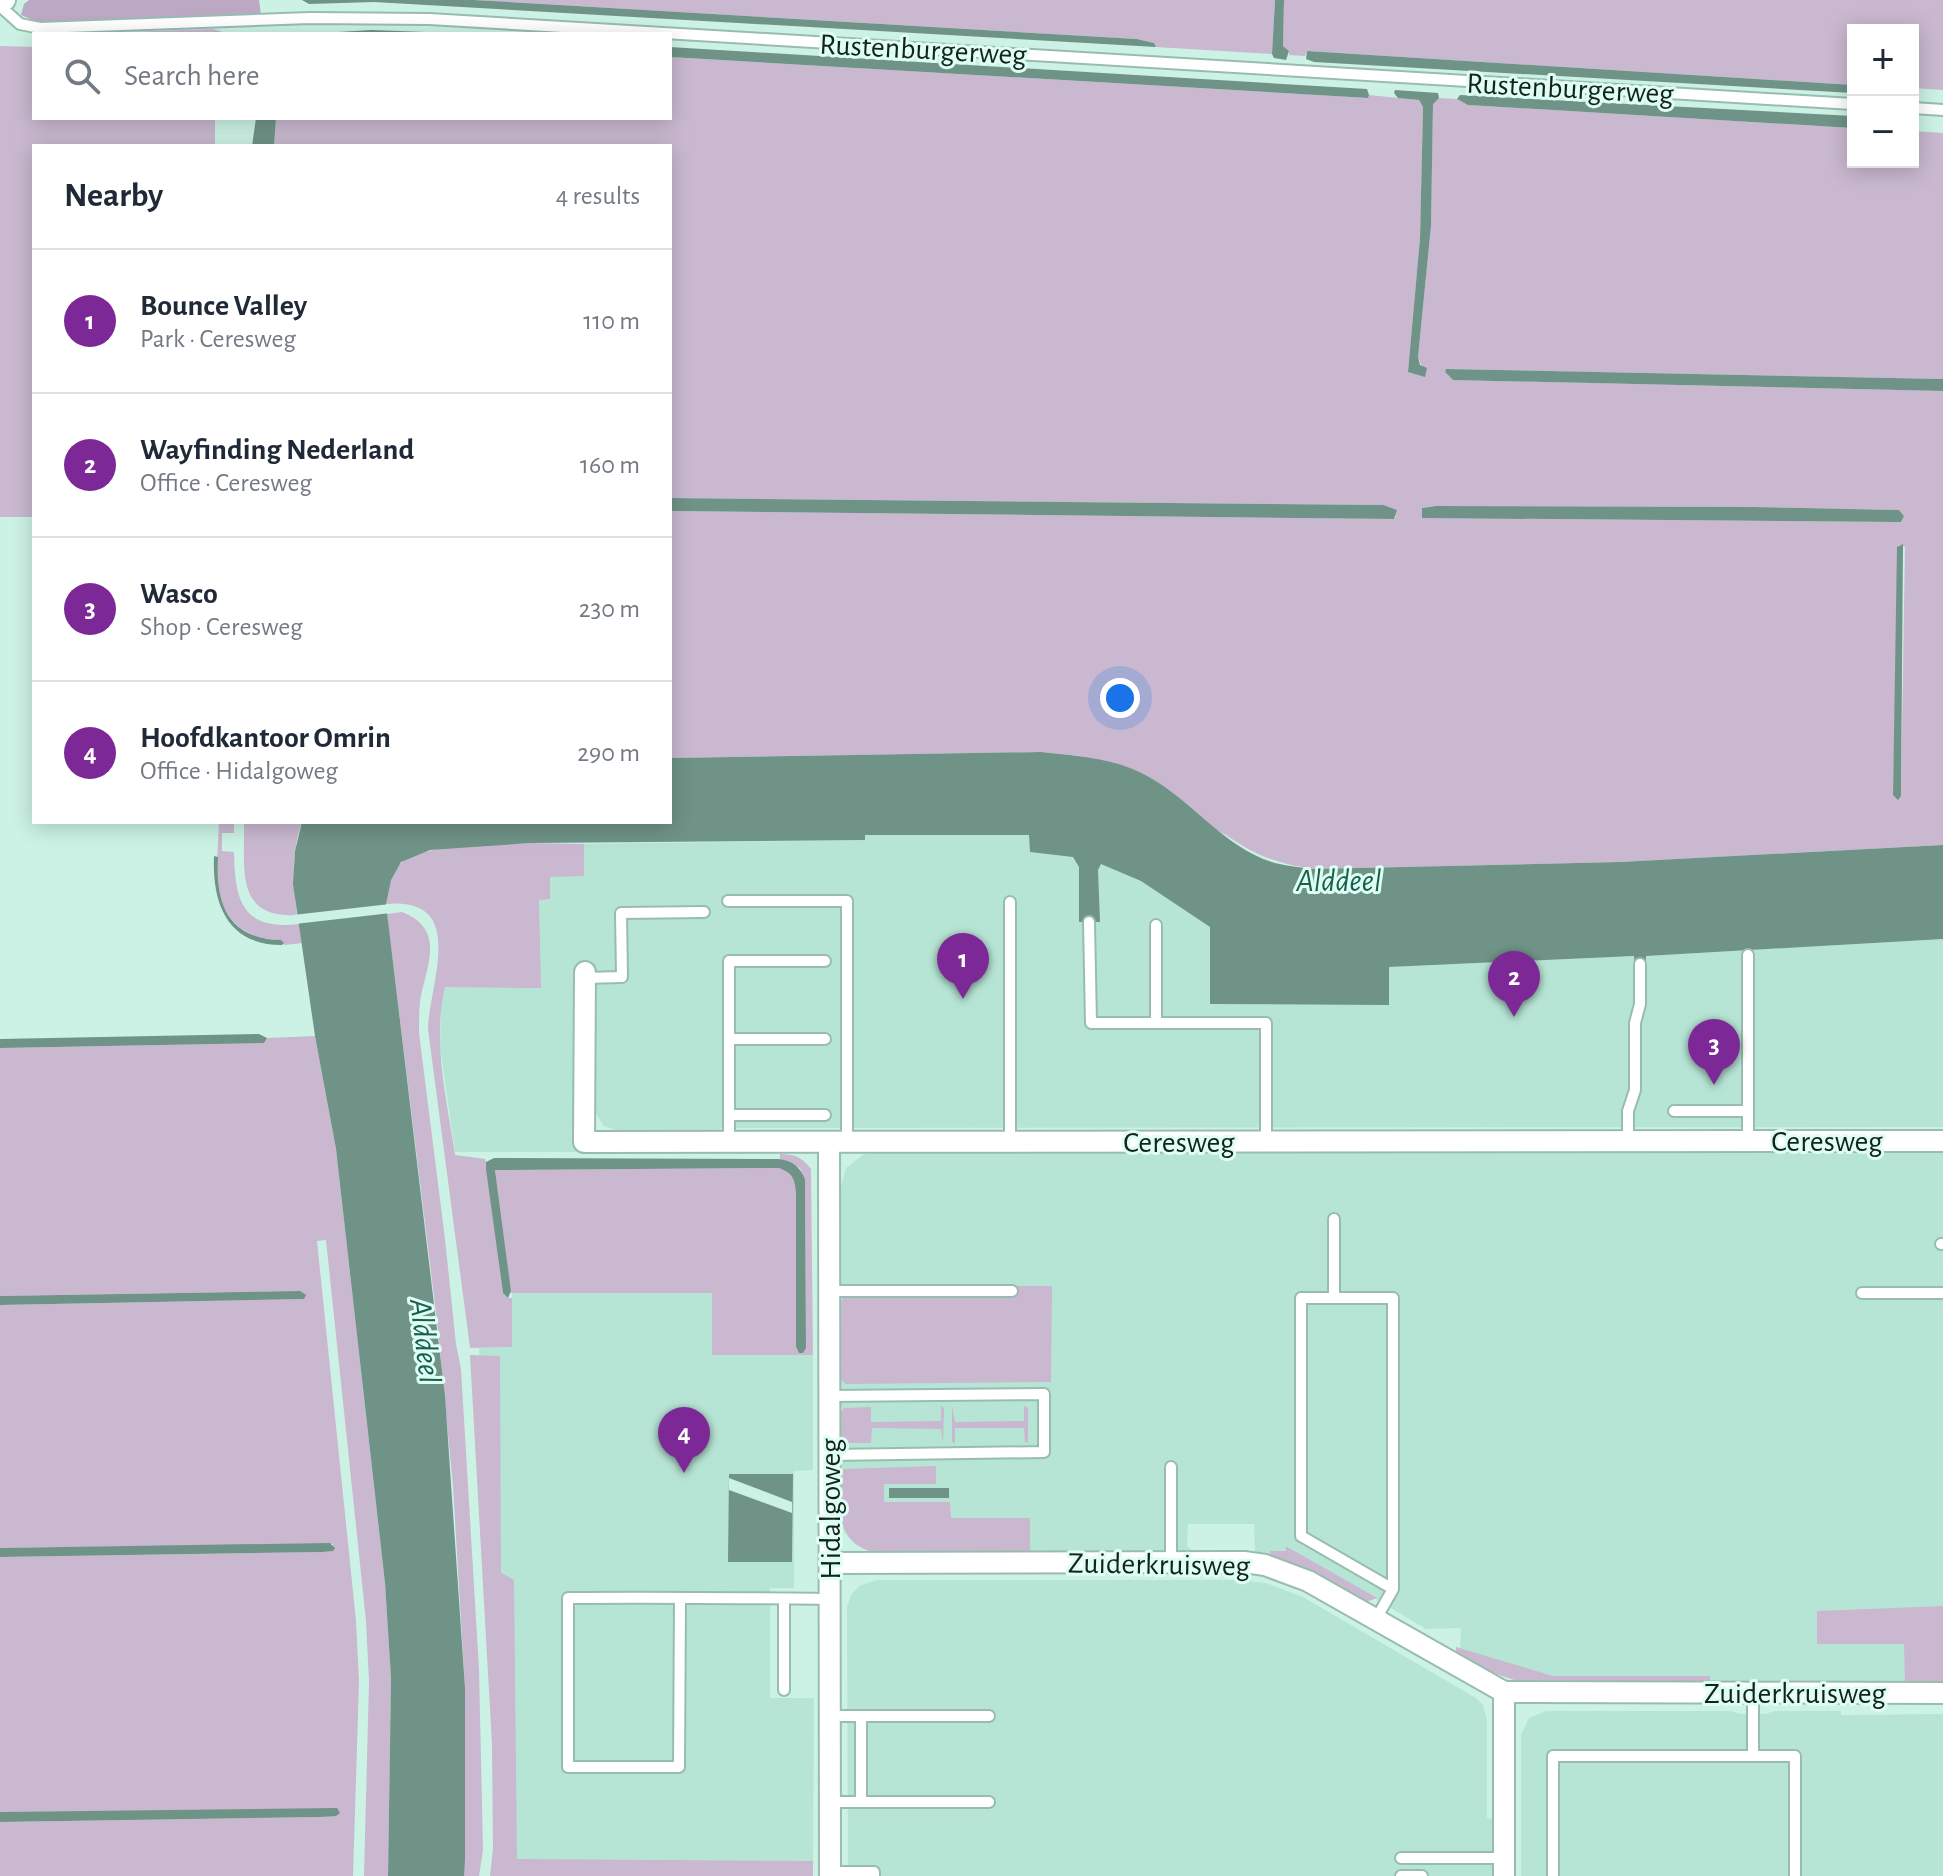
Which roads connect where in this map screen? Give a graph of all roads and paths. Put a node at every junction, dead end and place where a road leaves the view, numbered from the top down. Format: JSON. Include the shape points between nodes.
{"nodes":[{"id":1,"x":2,"y":3,"type":"edge"},
{"id":2,"x":647,"y":32,"type":"edge"},
{"id":3,"x":672,"y":34,"type":"edge"},
{"id":4,"x":1847,"y":104,"type":"edge"},
{"id":5,"x":1919,"y":108,"type":"edge"},
{"id":6,"x":1943,"y":110,"type":"edge"},
{"id":7,"x":728,"y":901,"type":"dead end"},
{"id":8,"x":1010,"y":902,"type":"dead end"},
{"id":9,"x":704,"y":912,"type":"dead end"},
{"id":10,"x":1089,"y":922,"type":"dead end"},
{"id":11,"x":1156,"y":925,"type":"dead end"},
{"id":12,"x":1748,"y":955,"type":"dead end"},
{"id":13,"x":825,"y":961,"type":"dead end"},
{"id":14,"x":1640,"y":964,"type":"dead end"},
{"id":15,"x":585,"y":975,"type":"joint"},
{"id":16,"x":1156,"y":1022,"type":"junction"},
{"id":17,"x":729,"y":1039,"type":"junction"},
{"id":18,"x":825,"y":1039,"type":"dead end"},
{"id":19,"x":1674,"y":1111,"type":"dead end"},
{"id":20,"x":1748,"y":1111,"type":"junction"},
{"id":21,"x":729,"y":1115,"type":"junction"},
{"id":22,"x":825,"y":1115,"type":"dead end"},
{"id":23,"x":1628,"y":1141,"type":"junction"},
{"id":24,"x":1748,"y":1141,"type":"junction"},
{"id":25,"x":1943,"y":1141,"type":"edge"},
{"id":26,"x":729,"y":1142,"type":"junction"},
{"id":27,"x":838,"y":1142,"type":"junction"},
{"id":28,"x":1010,"y":1142,"type":"junction"},
{"id":29,"x":1266,"y":1142,"type":"junction"},
{"id":30,"x":1334,"y":1219,"type":"dead end"},
{"id":31,"x":830,"y":1291,"type":"junction"},
{"id":32,"x":1012,"y":1291,"type":"dead end"},
{"id":33,"x":1862,"y":1293,"type":"dead end"},
{"id":34,"x":1943,"y":1293,"type":"edge"},
{"id":35,"x":1334,"y":1298,"type":"junction"},
{"id":36,"x":830,"y":1396,"type":"junction"},
{"id":37,"x":830,"y":1455,"type":"junction"},
{"id":38,"x":1171,"y":1467,"type":"dead end"},
{"id":39,"x":830,"y":1563,"type":"junction"},
{"id":40,"x":1171,"y":1563,"type":"junction"},
{"id":41,"x":1393,"y":1589,"type":"junction"},
{"id":42,"x":680,"y":1598,"type":"junction"},
{"id":43,"x":784,"y":1599,"type":"junction"},
{"id":44,"x":830,"y":1599,"type":"junction"},
{"id":45,"x":1376,"y":1619,"type":"junction"},
{"id":46,"x":784,"y":1690,"type":"dead end"},
{"id":47,"x":1504,"y":1692,"type":"junction"},
{"id":48,"x":1753,"y":1693,"type":"junction"},
{"id":49,"x":1943,"y":1693,"type":"edge"},
{"id":50,"x":830,"y":1716,"type":"junction"},
{"id":51,"x":861,"y":1716,"type":"junction"},
{"id":52,"x":989,"y":1716,"type":"dead end"},
{"id":53,"x":1753,"y":1756,"type":"junction"},
{"id":54,"x":830,"y":1802,"type":"junction"},
{"id":55,"x":861,"y":1802,"type":"junction"},
{"id":56,"x":989,"y":1802,"type":"dead end"},
{"id":57,"x":1401,"y":1858,"type":"dead end"},
{"id":58,"x":1504,"y":1867,"type":"edge"},
{"id":59,"x":830,"y":1874,"type":"edge"},
{"id":60,"x":874,"y":1876,"type":"edge"},
{"id":61,"x":1401,"y":1876,"type":"edge"},
{"id":62,"x":1422,"y":1876,"type":"edge"},
{"id":63,"x":1553,"y":1876,"type":"edge"},
{"id":64,"x":1795,"y":1876,"type":"edge"}],
"edges":[{"from":1,"to":2,"type":"lane","name":"Rustenburgerweg","via":[[20,24],[40,28],[310,18]]},
{"from":3,"to":4,"type":"lane","name":"Rustenburgerweg"},
{"from":5,"to":6,"type":"lane"},
{"from":7,"to":27,"type":"lane","via":[[847,901]]},
{"from":8,"to":28,"type":"lane"},
{"from":9,"to":15,"type":"lane","via":[[621,913],[622,977]]},
{"from":10,"to":16,"type":"lane","via":[[1091,1023]]},
{"from":11,"to":16,"type":"lane"},
{"from":12,"to":20,"type":"lane"},
{"from":13,"to":17,"type":"lane","via":[[729,961]]},
{"from":14,"to":23,"type":"lane"},
{"from":15,"to":26,"type":"street","name":"Ceresweg","via":[[584,1142]]},
{"from":16,"to":29,"type":"lane","via":[[1266,1023]]},
{"from":17,"to":18,"type":"lane"},
{"from":17,"to":21,"type":"lane"},
{"from":19,"to":20,"type":"lane"},
{"from":20,"to":24,"type":"lane"},
{"from":21,"to":22,"type":"lane"},
{"from":21,"to":26,"type":"lane"},
{"from":23,"to":24,"type":"street","name":"Ceresweg"},
{"from":23,"to":29,"type":"street","name":"Ceresweg"},
{"from":24,"to":25,"type":"street","name":"Ceresweg"},
{"from":26,"to":27,"type":"street","name":"Ceresweg"},
{"from":27,"to":28,"type":"street","name":"Ceresweg"},
{"from":27,"to":31,"type":"street","name":"Hidalgoweg"},
{"from":28,"to":29,"type":"street","name":"Ceresweg"},
{"from":30,"to":35,"type":"lane"},
{"from":31,"to":32,"type":"lane"},
{"from":31,"to":36,"type":"street","name":"Hidalgoweg"},
{"from":33,"to":34,"type":"lane"},
{"from":35,"to":41,"type":"lane","via":[[1393,1298]]},
{"from":35,"to":41,"type":"lane","via":[[1301,1298],[1301,1536]]},
{"from":36,"to":37,"type":"street","name":"Hidalgoweg"},
{"from":36,"to":37,"type":"lane","via":[[1044,1394],[1044,1452]]},
{"from":37,"to":39,"type":"street","name":"Hidalgoweg"},
{"from":38,"to":40,"type":"lane"},
{"from":39,"to":40,"type":"street","name":"Zuiderkruisweg"},
{"from":39,"to":44,"type":"street","name":"Hidalgoweg"},
{"from":40,"to":45,"type":"street","name":"Zuiderkruisweg","via":[[1265,1565],[1308,1581]]},
{"from":41,"to":45,"type":"lane"},
{"from":42,"to":42,"type":"lane","via":[[568,1598],[568,1767],[679,1767]]},
{"from":42,"to":43,"type":"lane"},
{"from":43,"to":44,"type":"lane"},
{"from":43,"to":46,"type":"lane"},
{"from":44,"to":50,"type":"street","name":"Hidalgoweg"},
{"from":45,"to":47,"type":"street","name":"Zuiderkruisweg"},
{"from":47,"to":48,"type":"street","name":"Zuiderkruisweg"},
{"from":47,"to":58,"type":"street"},
{"from":48,"to":49,"type":"street","name":"Zuiderkruisweg"},
{"from":48,"to":53,"type":"lane"},
{"from":50,"to":51,"type":"lane"},
{"from":50,"to":54,"type":"street","name":"Hidalgoweg"},
{"from":51,"to":52,"type":"lane"},
{"from":51,"to":55,"type":"lane"},
{"from":53,"to":63,"type":"lane","via":[[1553,1756]]},
{"from":53,"to":64,"type":"lane","via":[[1795,1756]]},
{"from":54,"to":55,"type":"lane"},
{"from":54,"to":59,"type":"street","name":"Hidalgoweg"},
{"from":55,"to":56,"type":"lane"},
{"from":57,"to":58,"type":"lane"},
{"from":59,"to":60,"type":"lane"},
{"from":61,"to":62,"type":"lane"}]}
